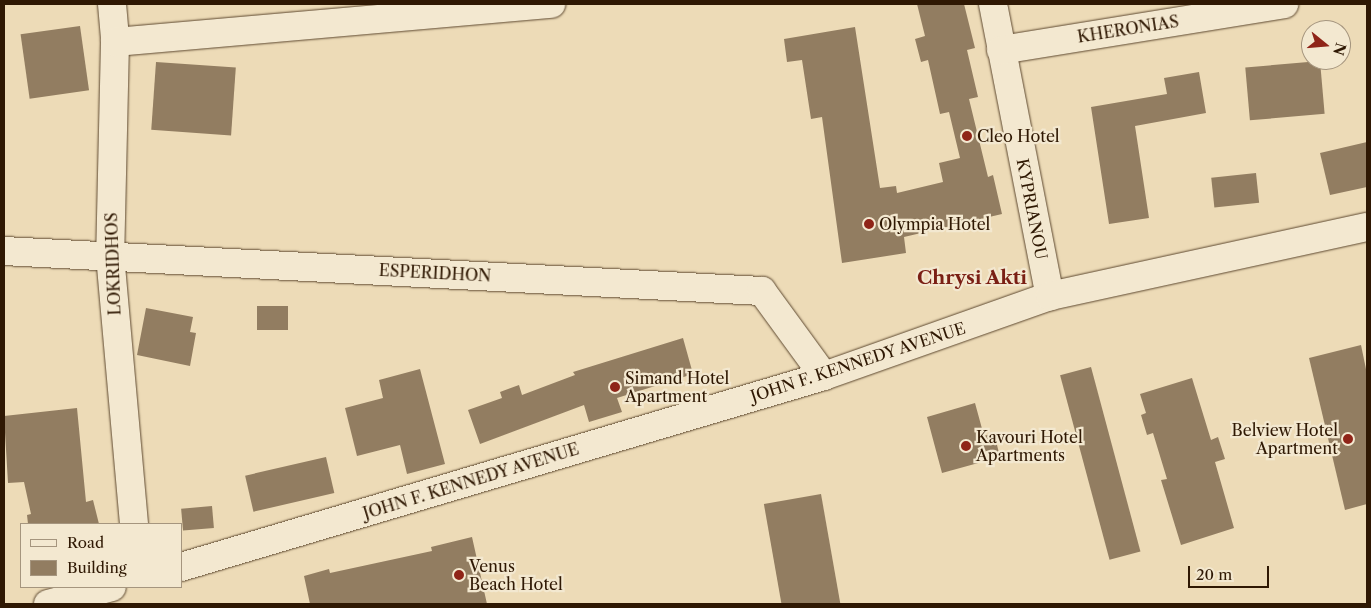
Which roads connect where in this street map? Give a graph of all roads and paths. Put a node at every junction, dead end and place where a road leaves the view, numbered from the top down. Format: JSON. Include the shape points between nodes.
{"nodes":[{"id":1,"x":112,"y":4,"type":"edge"},
{"id":2,"x":551,"y":4,"type":"edge"},
{"id":3,"x":993,"y":4,"type":"edge"},
{"id":4,"x":1284,"y":4,"type":"edge"},
{"id":5,"x":115,"y":42,"type":"junction"},
{"id":6,"x":1001,"y":50,"type":"junction"},
{"id":7,"x":1367,"y":227,"type":"edge"},
{"id":8,"x":4,"y":251,"type":"edge"},
{"id":9,"x":110,"y":255,"type":"junction"},
{"id":10,"x":1050,"y":296,"type":"junction"},
{"id":11,"x":824,"y":376,"type":"junction"},
{"id":12,"x":134,"y":523,"type":"edge"},
{"id":13,"x":182,"y":567,"type":"edge"},
{"id":14,"x":108,"y":588,"type":"edge"},
{"id":15,"x":48,"y":604,"type":"edge"}],
"edges":[{"from":1,"to":5,"type":"street","name":"LOKRIDHOS"},
{"from":2,"to":5,"type":"street"},
{"from":3,"to":6,"type":"street","name":"KYPRIANOU"},
{"from":4,"to":6,"type":"street","name":"KHERONIAS"},
{"from":5,"to":9,"type":"street","name":"LOKRIDHOS"},
{"from":6,"to":10,"type":"street","name":"KYPRIANOU"},
{"from":7,"to":10,"type":"street","name":"JOHN F. KENNEDY AVENUE"},
{"from":8,"to":9,"type":"street","name":"ESPERIDHON"},
{"from":9,"to":11,"type":"street","name":"ESPERIDHON","via":[[762,291]]},
{"from":9,"to":12,"type":"street","name":"LOKRIDHOS"},
{"from":10,"to":11,"type":"street","name":"JOHN F. KENNEDY AVENUE"},
{"from":11,"to":13,"type":"street","name":"JOHN F. KENNEDY AVENUE"},
{"from":14,"to":15,"type":"street"}]}
